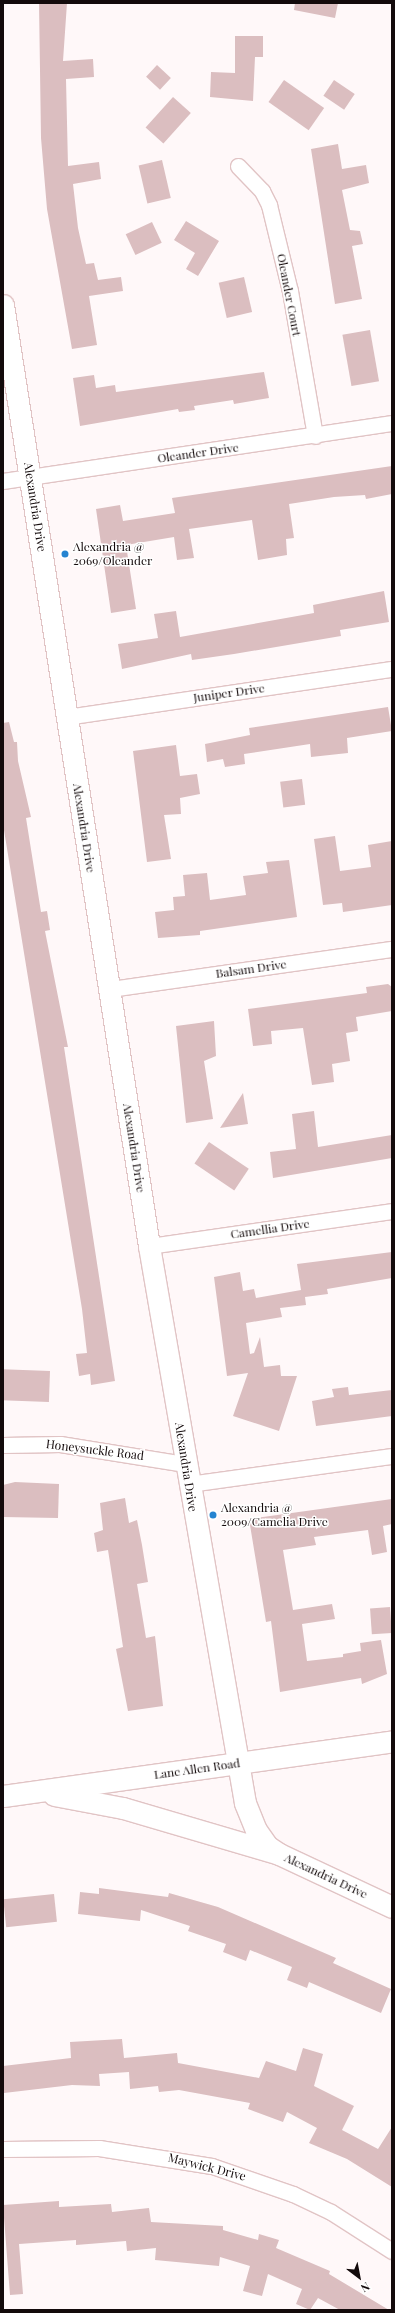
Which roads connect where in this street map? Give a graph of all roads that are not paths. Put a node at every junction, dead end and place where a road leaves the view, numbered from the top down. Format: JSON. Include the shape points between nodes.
{"nodes":[{"id":1,"x":238,"y":166,"type":"dead end"},
{"id":2,"x":3,"y":305,"type":"edge"},
{"id":3,"x":392,"y":423,"type":"edge"},
{"id":4,"x":315,"y":436,"type":"junction"},
{"id":5,"x":31,"y":477,"type":"junction"},
{"id":6,"x":3,"y":482,"type":"edge"},
{"id":7,"x":392,"y":669,"type":"edge"},
{"id":8,"x":66,"y":717,"type":"junction"},
{"id":9,"x":392,"y":949,"type":"edge"},
{"id":10,"x":110,"y":989,"type":"junction"},
{"id":11,"x":392,"y":1211,"type":"edge"},
{"id":12,"x":149,"y":1246,"type":"junction"},
{"id":13,"x":3,"y":1445,"type":"edge"},
{"id":14,"x":392,"y":1456,"type":"edge"},
{"id":15,"x":187,"y":1474,"type":"junction"},
{"id":16,"x":392,"y":1741,"type":"edge"},
{"id":17,"x":235,"y":1763,"type":"junction"},
{"id":18,"x":36,"y":1792,"type":"junction"},
{"id":19,"x":3,"y":1796,"type":"edge"},
{"id":20,"x":279,"y":1854,"type":"junction"},
{"id":21,"x":392,"y":1907,"type":"edge"},
{"id":22,"x":3,"y":2150,"type":"edge"},
{"id":23,"x":392,"y":2252,"type":"edge"}],
"edges":[{"from":1,"to":4,"type":"street","name":"Oleander Court","via":[[262,190],[269,205],[290,291]]},
{"from":2,"to":5,"type":"street","name":"Alexandria Drive"},
{"from":3,"to":4,"type":"street","name":"Oleander Drive"},
{"from":4,"to":5,"type":"street","name":"Oleander Drive"},
{"from":5,"to":6,"type":"street","name":"Oleander Drive"},
{"from":5,"to":8,"type":"street","name":"Alexandria Drive"},
{"from":7,"to":8,"type":"street","name":"Juniper Drive"},
{"from":8,"to":10,"type":"street","name":"Alexandria Drive"},
{"from":9,"to":10,"type":"street","name":"Balsam Drive"},
{"from":10,"to":12,"type":"street","name":"Alexandria Drive"},
{"from":11,"to":12,"type":"street","name":"Camellia Drive"},
{"from":12,"to":15,"type":"street","name":"Alexandria Drive"},
{"from":13,"to":15,"type":"street","name":"Honeysuckle Road","via":[[80,1446]]},
{"from":14,"to":15,"type":"street"},
{"from":15,"to":17,"type":"street","name":"Alexandria Drive"},
{"from":16,"to":17,"type":"street","name":"Lane Allen Road"},
{"from":17,"to":18,"type":"street","name":"Lane Allen Road"},
{"from":17,"to":20,"type":"street","name":"Alexandria Drive","via":[[249,1818],[267,1846]]},
{"from":18,"to":19,"type":"street","name":"Lane Allen Road"},
{"from":18,"to":20,"type":"street","via":[[123,1808]]},
{"from":20,"to":21,"type":"street","name":"Alexandria Drive"},
{"from":22,"to":23,"type":"street","name":"Maywick Drive","via":[[99,2148],[212,2166],[325,2209]]}]}
